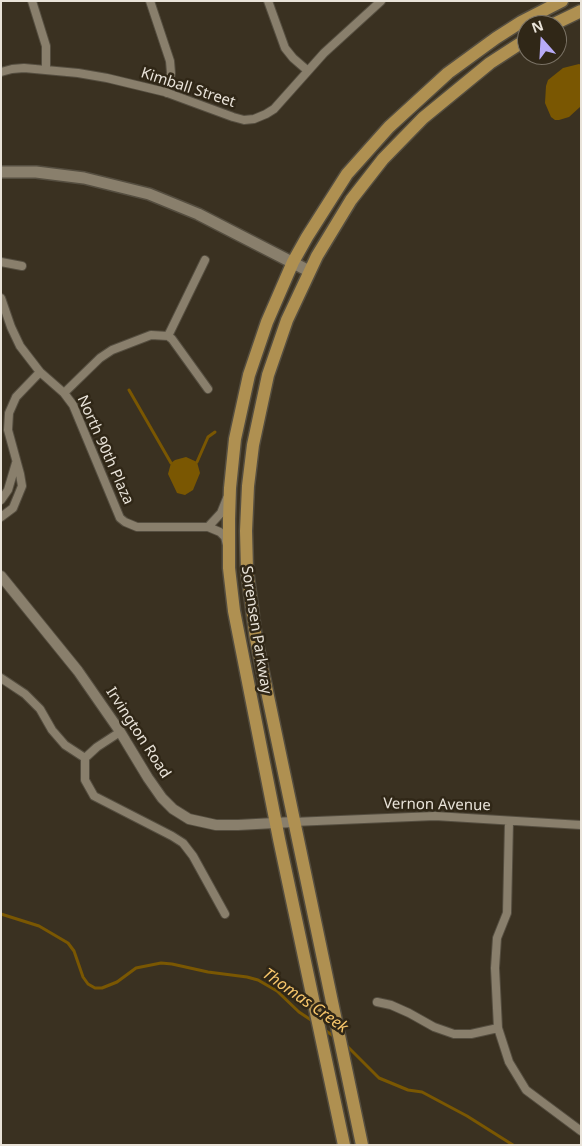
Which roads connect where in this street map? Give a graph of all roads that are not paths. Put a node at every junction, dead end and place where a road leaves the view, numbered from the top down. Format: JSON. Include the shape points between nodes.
{"nodes":[{"id":1,"x":32,"y":1,"type":"edge"},
{"id":2,"x":150,"y":1,"type":"edge"},
{"id":3,"x":268,"y":1,"type":"edge"},
{"id":4,"x":381,"y":1,"type":"edge"},
{"id":5,"x":562,"y":1,"type":"edge"},
{"id":6,"x":581,"y":12,"type":"edge"},
{"id":7,"x":567,"y":18,"type":"edge"},
{"id":8,"x":517,"y":45,"type":"edge"},
{"id":9,"x":46,"y":69,"type":"junction"},
{"id":10,"x":308,"y":71,"type":"junction"},
{"id":11,"x":1,"y":72,"type":"edge"},
{"id":12,"x":167,"y":93,"type":"junction"},
{"id":13,"x":1,"y":172,"type":"edge"},
{"id":14,"x":205,"y":260,"type":"dead end"},
{"id":15,"x":1,"y":262,"type":"edge"},
{"id":16,"x":293,"y":262,"type":"junction"},
{"id":17,"x":22,"y":266,"type":"dead end"},
{"id":18,"x":309,"y":271,"type":"junction"},
{"id":19,"x":1,"y":298,"type":"edge"},
{"id":20,"x":168,"y":336,"type":"junction"},
{"id":21,"x":40,"y":372,"type":"junction"},
{"id":22,"x":208,"y":389,"type":"dead end"},
{"id":23,"x":64,"y":393,"type":"junction"},
{"id":24,"x":5,"y":437,"type":"edge"},
{"id":25,"x":16,"y":461,"type":"junction"},
{"id":26,"x":230,"y":488,"type":"junction"},
{"id":27,"x":1,"y":500,"type":"edge"},
{"id":28,"x":1,"y":517,"type":"edge"},
{"id":29,"x":208,"y":527,"type":"junction"},
{"id":30,"x":229,"y":551,"type":"junction"},
{"id":31,"x":1,"y":576,"type":"edge"},
{"id":32,"x":1,"y":678,"type":"edge"},
{"id":33,"x":120,"y":732,"type":"junction"},
{"id":34,"x":85,"y":758,"type":"junction"},
{"id":35,"x":293,"y":822,"type":"junction"},
{"id":36,"x":510,"y":822,"type":"junction"},
{"id":37,"x":276,"y":823,"type":"junction"},
{"id":38,"x":581,"y":825,"type":"edge"},
{"id":39,"x":225,"y":914,"type":"dead end"},
{"id":40,"x":377,"y":1002,"type":"dead end"},
{"id":41,"x":498,"y":1028,"type":"junction"},
{"id":42,"x":581,"y":1131,"type":"edge"},
{"id":43,"x":344,"y":1145,"type":"edge"},
{"id":44,"x":362,"y":1145,"type":"edge"}],
"edges":[{"from":1,"to":9,"type":"street","via":[[46,46]]},
{"from":2,"to":12,"type":"street","via":[[170,61]]},
{"from":3,"to":10,"type":"street","via":[[285,48]]},
{"from":4,"to":10,"type":"street","name":"Kimball Street"},
{"from":5,"to":16,"type":"main road","name":"Sorensen Parkway","via":[[496,38],[410,106],[347,174]]},
{"from":6,"to":7,"type":"main road"},
{"from":8,"to":18,"type":"main road","name":"Sorensen Parkway","via":[[444,100],[383,159],[351,200]]},
{"from":9,"to":11,"type":"street","name":"Kimball Street"},
{"from":9,"to":12,"type":"street","name":"Kimball Street","via":[[107,78]]},
{"from":10,"to":12,"type":"street","name":"Kimball Street","via":[[274,108],[250,120],[227,116]]},
{"from":13,"to":16,"type":"main road","via":[[36,172],[84,178],[149,194],[198,214]]},
{"from":14,"to":20,"type":"street"},
{"from":15,"to":17,"type":"street"},
{"from":16,"to":18,"type":"main road"},
{"from":16,"to":26,"type":"main road","name":"Sorensen Parkway","via":[[249,375]]},
{"from":18,"to":35,"type":"main road","name":"Sorensen Parkway","via":[[268,375],[253,445],[246,514],[247,570],[256,639]]},
{"from":19,"to":21,"type":"street","via":[[16,338]]},
{"from":20,"to":22,"type":"street"},
{"from":20,"to":23,"type":"street","via":[[151,335],[112,350]]},
{"from":21,"to":23,"type":"street","name":"North 90th Plaza"},
{"from":21,"to":24,"type":"street","via":[[11,404]]},
{"from":23,"to":29,"type":"street","name":"North 90th Plaza","via":[[73,404],[117,511],[125,522],[137,527]]},
{"from":24,"to":25,"type":"street"},
{"from":25,"to":27,"type":"street","via":[[8,490]]},
{"from":25,"to":28,"type":"street","via":[[22,482],[20,494],[13,508]]},
{"from":26,"to":29,"type":"street","via":[[221,513]]},
{"from":26,"to":30,"type":"main road","name":"Sorensen Parkway"},
{"from":29,"to":30,"type":"street","via":[[220,532]]},
{"from":30,"to":37,"type":"main road","name":"Sorensen Parkway","via":[[238,635]]},
{"from":31,"to":33,"type":"street","name":"Irvington Road","via":[[73,664]]},
{"from":32,"to":34,"type":"street","via":[[26,694],[40,708],[65,745]]},
{"from":33,"to":34,"type":"street"},
{"from":33,"to":37,"type":"street","name":"Irvington Road","via":[[162,798],[184,816],[207,824]]},
{"from":34,"to":39,"type":"street","via":[[85,780],[94,796],[183,844]]},
{"from":35,"to":36,"type":"street","name":"Vernon Avenue","via":[[435,816]]},
{"from":35,"to":37,"type":"street","name":"Irvington Road"},
{"from":35,"to":44,"type":"main road","name":"Sorensen Parkway"},
{"from":36,"to":38,"type":"street","name":"Vernon Avenue"},
{"from":36,"to":41,"type":"street","via":[[507,914],[498,938],[495,968]]},
{"from":37,"to":43,"type":"main road","name":"Sorensen Parkway"},
{"from":40,"to":41,"type":"street","via":[[454,1034]]},
{"from":41,"to":42,"type":"street","via":[[508,1062],[526,1090]]}]}
